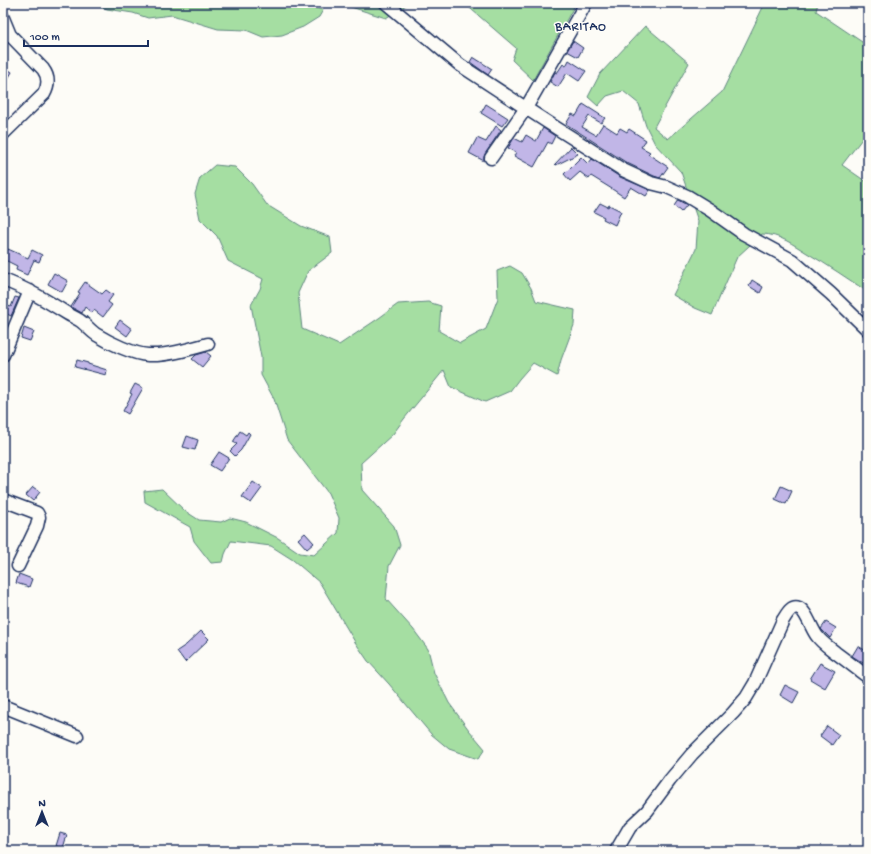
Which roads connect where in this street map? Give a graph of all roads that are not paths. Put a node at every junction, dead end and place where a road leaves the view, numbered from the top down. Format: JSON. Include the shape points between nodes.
{"nodes":[{"id":1,"x":386,"y":3,"type":"edge"},
{"id":2,"x":586,"y":3,"type":"edge"},
{"id":3,"x":3,"y":18,"type":"edge"},
{"id":4,"x":526,"y":108,"type":"junction"},
{"id":5,"x":3,"y":134,"type":"edge"},
{"id":6,"x":491,"y":158,"type":"dead end"},
{"id":7,"x":3,"y":280,"type":"edge"},
{"id":8,"x":30,"y":292,"type":"junction"},
{"id":9,"x":868,"y":330,"type":"edge"},
{"id":10,"x":208,"y":344,"type":"dead end"},
{"id":11,"x":3,"y":355,"type":"edge"},
{"id":12,"x":3,"y":500,"type":"edge"},
{"id":13,"x":18,"y":566,"type":"dead end"},
{"id":14,"x":868,"y":677,"type":"edge"},
{"id":15,"x":3,"y":706,"type":"edge"},
{"id":16,"x":77,"y":736,"type":"dead end"},
{"id":17,"x":616,"y":851,"type":"edge"}],
"edges":[{"from":1,"to":4,"type":"street","via":[[460,65]]},
{"from":2,"to":4,"type":"street"},
{"from":3,"to":5,"type":"street","via":[[10,35],[43,69],[48,84],[44,94]]},
{"from":4,"to":6,"type":"street"},
{"from":4,"to":9,"type":"street","via":[[623,170],[687,196],[744,234],[792,260]]},
{"from":7,"to":8,"type":"street"},
{"from":8,"to":10,"type":"street","via":[[83,323],[112,344],[131,351],[148,355],[162,354]]},
{"from":8,"to":11,"type":"street"},
{"from":12,"to":13,"type":"street","via":[[37,513],[39,517]]},
{"from":14,"to":17,"type":"street","via":[[825,644],[817,636],[804,612],[793,608],[783,620],[746,698],[688,759],[647,811],[630,827]]},
{"from":15,"to":16,"type":"street"}]}
